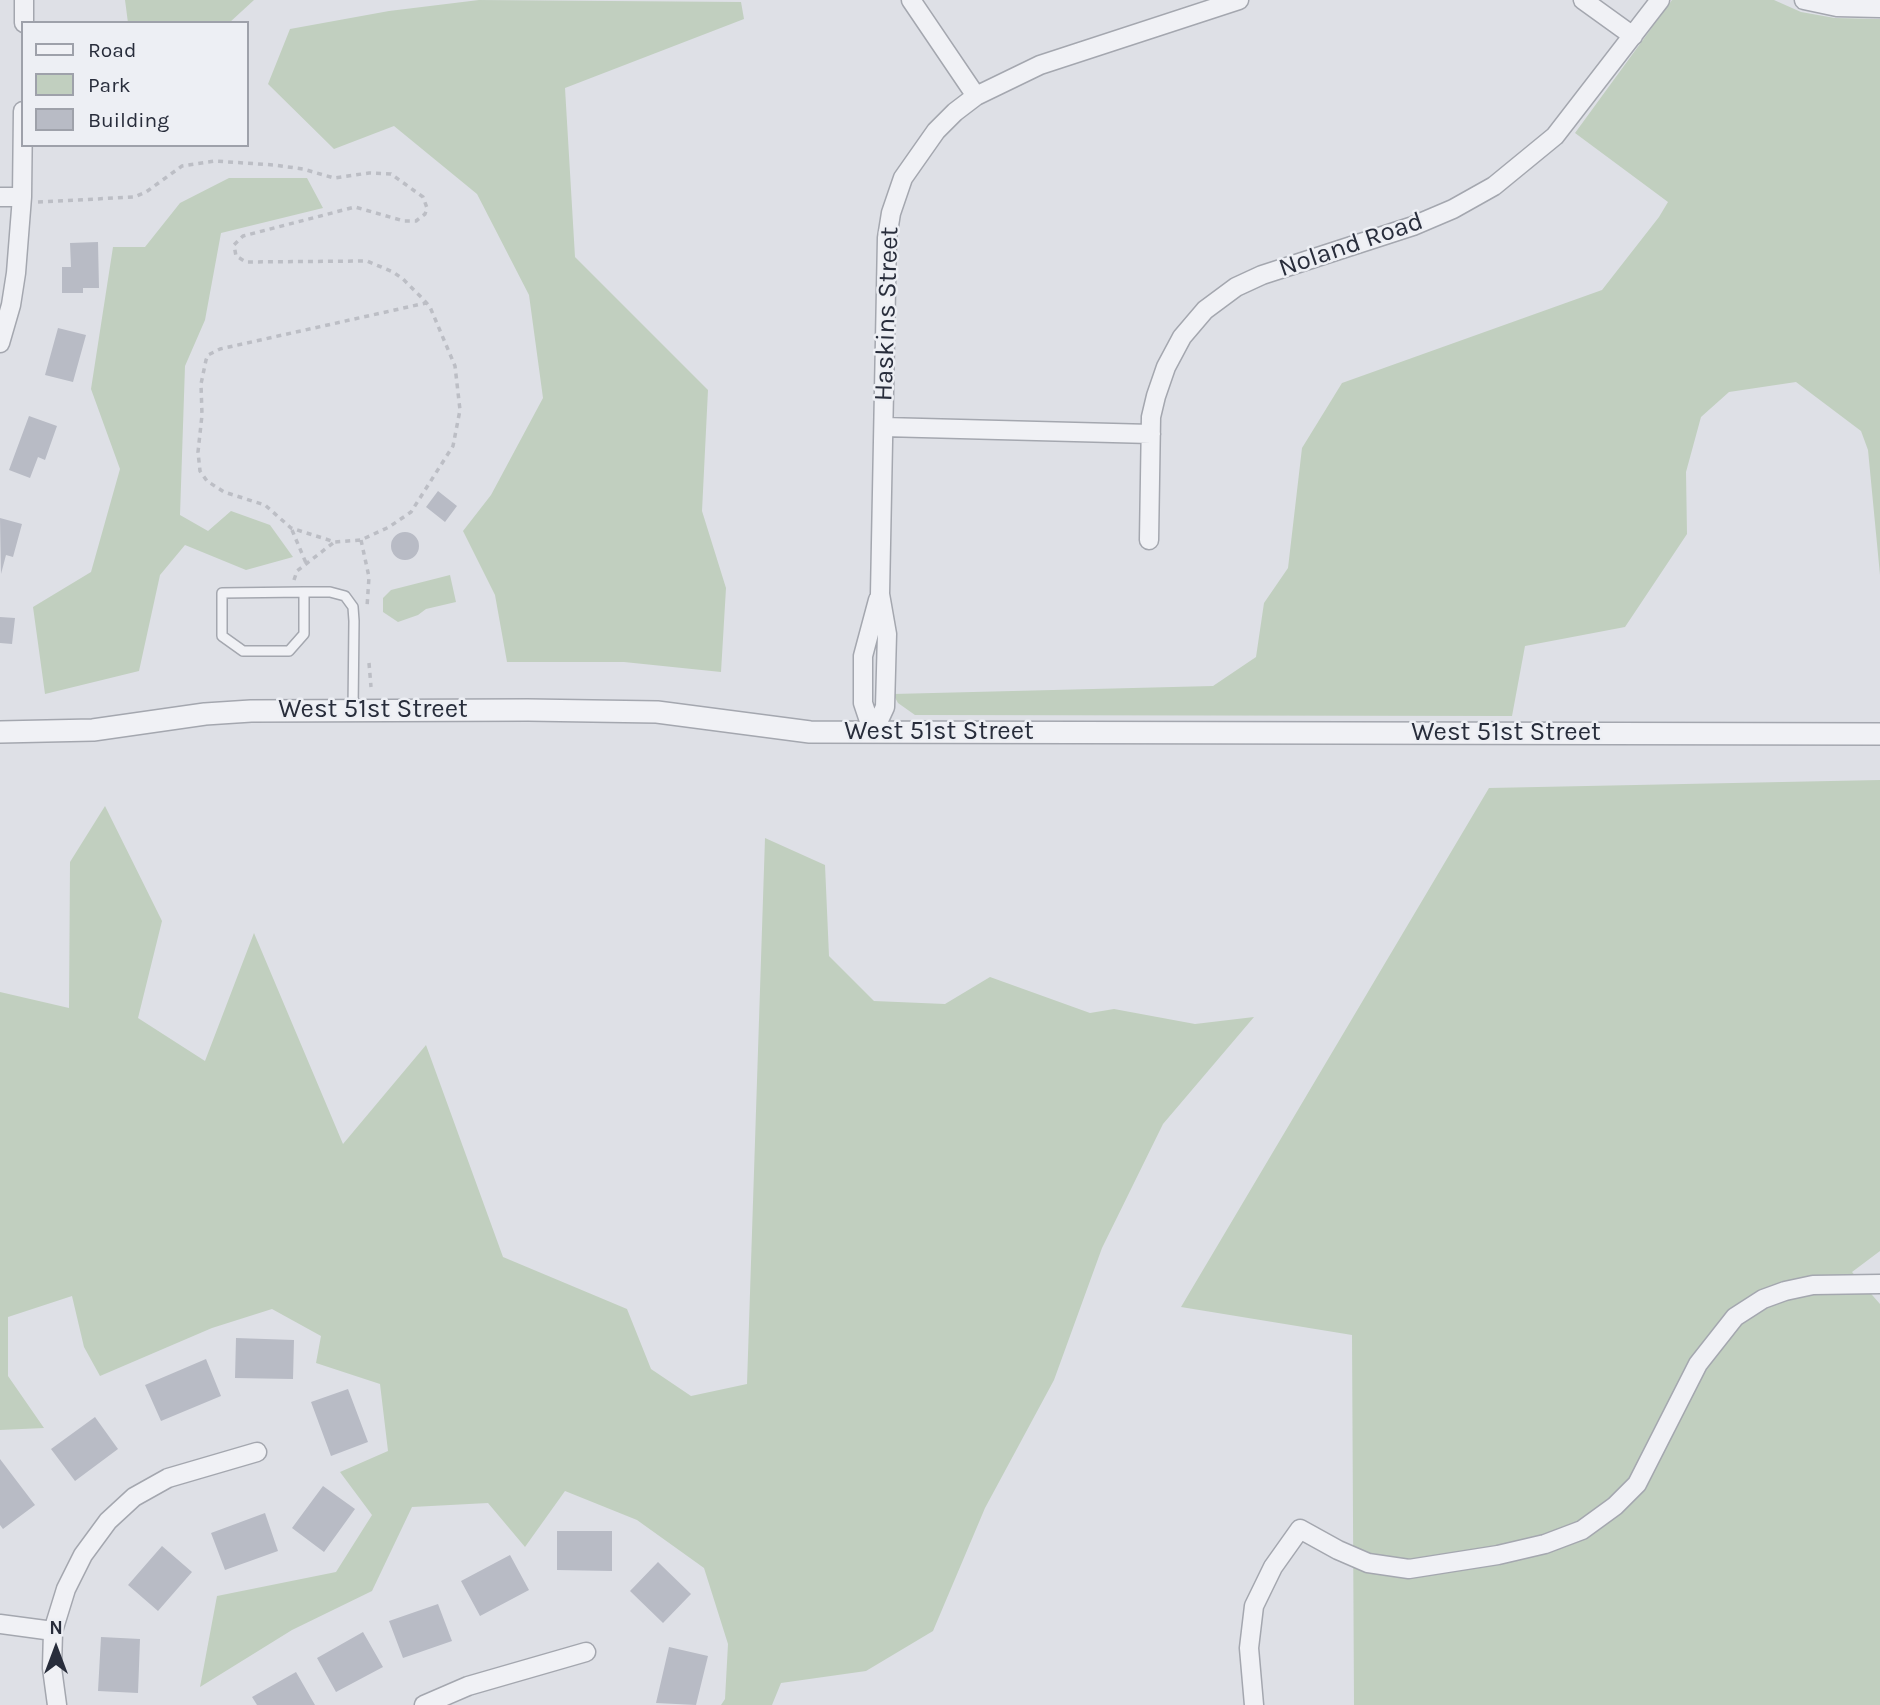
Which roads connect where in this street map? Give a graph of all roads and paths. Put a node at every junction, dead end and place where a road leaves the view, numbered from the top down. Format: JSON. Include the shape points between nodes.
{"nodes":[{"id":1,"x":24,"y":0,"type":"edge"},
{"id":2,"x":911,"y":0,"type":"edge"},
{"id":3,"x":1239,"y":0,"type":"edge"},
{"id":4,"x":1583,"y":0,"type":"edge"},
{"id":5,"x":1660,"y":0,"type":"edge"},
{"id":6,"x":1804,"y":0,"type":"edge"},
{"id":7,"x":1880,"y":8,"type":"edge"},
{"id":8,"x":24,"y":21,"type":"edge"},
{"id":9,"x":1633,"y":36,"type":"junction"},
{"id":10,"x":976,"y":96,"type":"junction"},
{"id":11,"x":25,"y":147,"type":"edge"},
{"id":12,"x":0,"y":197,"type":"edge"},
{"id":13,"x":27,"y":200,"type":"junction"},
{"id":14,"x":426,"y":303,"type":"junction"},
{"id":15,"x":0,"y":343,"type":"edge"},
{"id":16,"x":884,"y":427,"type":"junction"},
{"id":17,"x":1151,"y":434,"type":"junction"},
{"id":18,"x":291,"y":528,"type":"junction"},
{"id":19,"x":1149,"y":540,"type":"dead end"},
{"id":20,"x":335,"y":542,"type":"junction"},
{"id":21,"x":306,"y":563,"type":"junction"},
{"id":22,"x":299,"y":592,"type":"junction"},
{"id":23,"x":353,"y":710,"type":"junction"},
{"id":24,"x":0,"y":732,"type":"edge"},
{"id":25,"x":873,"y":733,"type":"junction"},
{"id":26,"x":1880,"y":734,"type":"edge"},
{"id":27,"x":1880,"y":1284,"type":"edge"},
{"id":28,"x":257,"y":1452,"type":"dead end"},
{"id":29,"x":0,"y":1624,"type":"edge"},
{"id":30,"x":53,"y":1631,"type":"junction"},
{"id":31,"x":586,"y":1651,"type":"dead end"},
{"id":32,"x":57,"y":1705,"type":"edge"},
{"id":33,"x":424,"y":1705,"type":"edge"},
{"id":34,"x":1254,"y":1705,"type":"edge"}],
"edges":[{"from":1,"to":8,"type":"street"},
{"from":2,"to":10,"type":"street"},
{"from":3,"to":10,"type":"street","name":"Haskins Street","via":[[1040,65]]},
{"from":4,"to":9,"type":"street"},
{"from":5,"to":9,"type":"street","name":"Noland Road"},
{"from":6,"to":7,"type":"street","via":[[1837,7]]},
{"from":9,"to":17,"type":"street","name":"Noland Road","via":[[1555,136],[1494,186],[1413,226],[1262,275],[1205,310],[1182,337],[1166,367],[1151,417]]},
{"from":10,"to":16,"type":"street","name":"Haskins Street","via":[[936,131],[903,178],[894,202],[887,238]]},
{"from":11,"to":13,"type":"street"},
{"from":12,"to":13,"type":"street"},
{"from":13,"to":14,"type":"path","via":[[134,197],[183,166],[215,161],[284,166],[334,178],[391,174],[423,197],[427,208],[421,218],[404,221],[355,207],[243,236],[234,251],[246,261],[367,261],[393,272]]},
{"from":13,"to":15,"type":"street","via":[[11,305]]},
{"from":14,"to":18,"type":"path","via":[[208,355],[201,384],[200,471],[215,488],[256,500]]},
{"from":14,"to":20,"type":"path","via":[[456,366],[460,410],[453,446],[411,512],[361,540]]},
{"from":16,"to":17,"type":"street"},
{"from":16,"to":25,"type":"street","name":"Haskins Street","via":[[880,594],[863,656],[863,703]]},
{"from":17,"to":19,"type":"street","name":"Noland Road"},
{"from":18,"to":20,"type":"path"},
{"from":18,"to":21,"type":"path"},
{"from":20,"to":21,"type":"path"},
{"from":21,"to":22,"type":"path","via":[[294,577]]},
{"from":22,"to":22,"type":"lane","via":[[222,593],[222,636],[243,652],[289,652],[304,634]]},
{"from":22,"to":23,"type":"lane","via":[[339,594],[353,607]]},
{"from":23,"to":24,"type":"street","name":"West 51st Street","via":[[226,712],[93,730]]},
{"from":23,"to":25,"type":"street","name":"West 51st Street","via":[[633,711],[789,731]]},
{"from":25,"to":26,"type":"street","name":"West 51st Street"},
{"from":27,"to":34,"type":"street","via":[[1814,1284],[1785,1290],[1735,1317],[1698,1364],[1637,1484],[1583,1530],[1498,1555],[1409,1569],[1368,1563],[1300,1529],[1273,1567],[1254,1606],[1249,1648]]},
{"from":28,"to":30,"type":"street","via":[[168,1478],[134,1497],[108,1521],[83,1555]]},
{"from":29,"to":30,"type":"street"},
{"from":30,"to":32,"type":"street"},
{"from":31,"to":33,"type":"street","via":[[468,1686]]}]}
